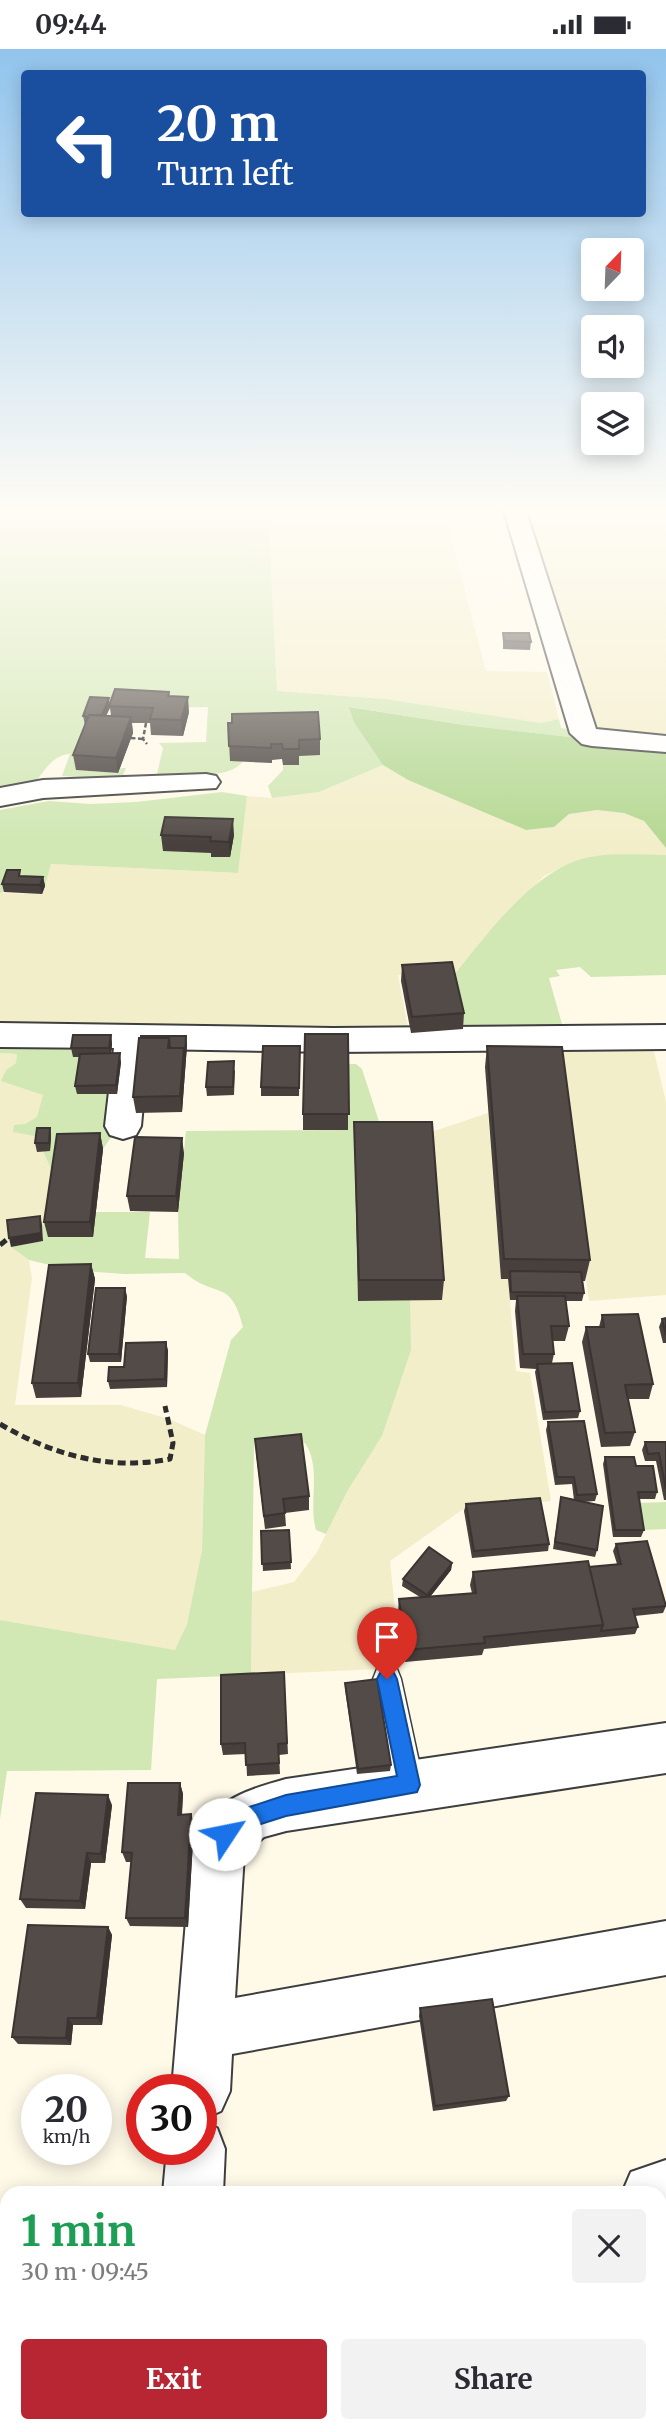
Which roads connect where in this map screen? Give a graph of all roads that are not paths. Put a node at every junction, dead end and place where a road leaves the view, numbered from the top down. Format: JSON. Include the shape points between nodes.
{"nodes":[{"id":1,"x":549,"y":622,"type":"edge"},
{"id":2,"x":666,"y":744,"type":"edge"},
{"id":3,"x":206,"y":782,"type":"dead end"},
{"id":4,"x":0,"y":797,"type":"edge"},
{"id":5,"x":0,"y":1035,"type":"edge"},
{"id":6,"x":666,"y":1037,"type":"edge"},
{"id":7,"x":132,"y":1038,"type":"junction"},
{"id":8,"x":123,"y":1126,"type":"dead end"},
{"id":9,"x":387,"y":1679,"type":"dead end"},
{"id":10,"x":666,"y":1748,"type":"edge"},
{"id":11,"x":409,"y":1785,"type":"junction"},
{"id":12,"x":666,"y":1948,"type":"edge"},
{"id":13,"x":206,"y":2031,"type":"junction"},
{"id":14,"x":202,"y":2074,"type":"edge"},
{"id":15,"x":195,"y":2165,"type":"edge"},
{"id":16,"x":193,"y":2186,"type":"edge"}],
"edges":[{"from":1,"to":2,"type":"street","via":[[584,733]]},
{"from":3,"to":4,"type":"street","via":[[43,789]]},
{"from":5,"to":7,"type":"street"},
{"from":6,"to":7,"type":"street"},
{"from":7,"to":8,"type":"street"},
{"from":9,"to":11,"type":"lane"},
{"from":10,"to":11,"type":"street"},
{"from":11,"to":13,"type":"street","via":[[286,1805],[239,1821],[225,1834],[218,1848],[214,1886]]},
{"from":12,"to":13,"type":"street"},
{"from":13,"to":14,"type":"street"},
{"from":15,"to":16,"type":"street"}]}
